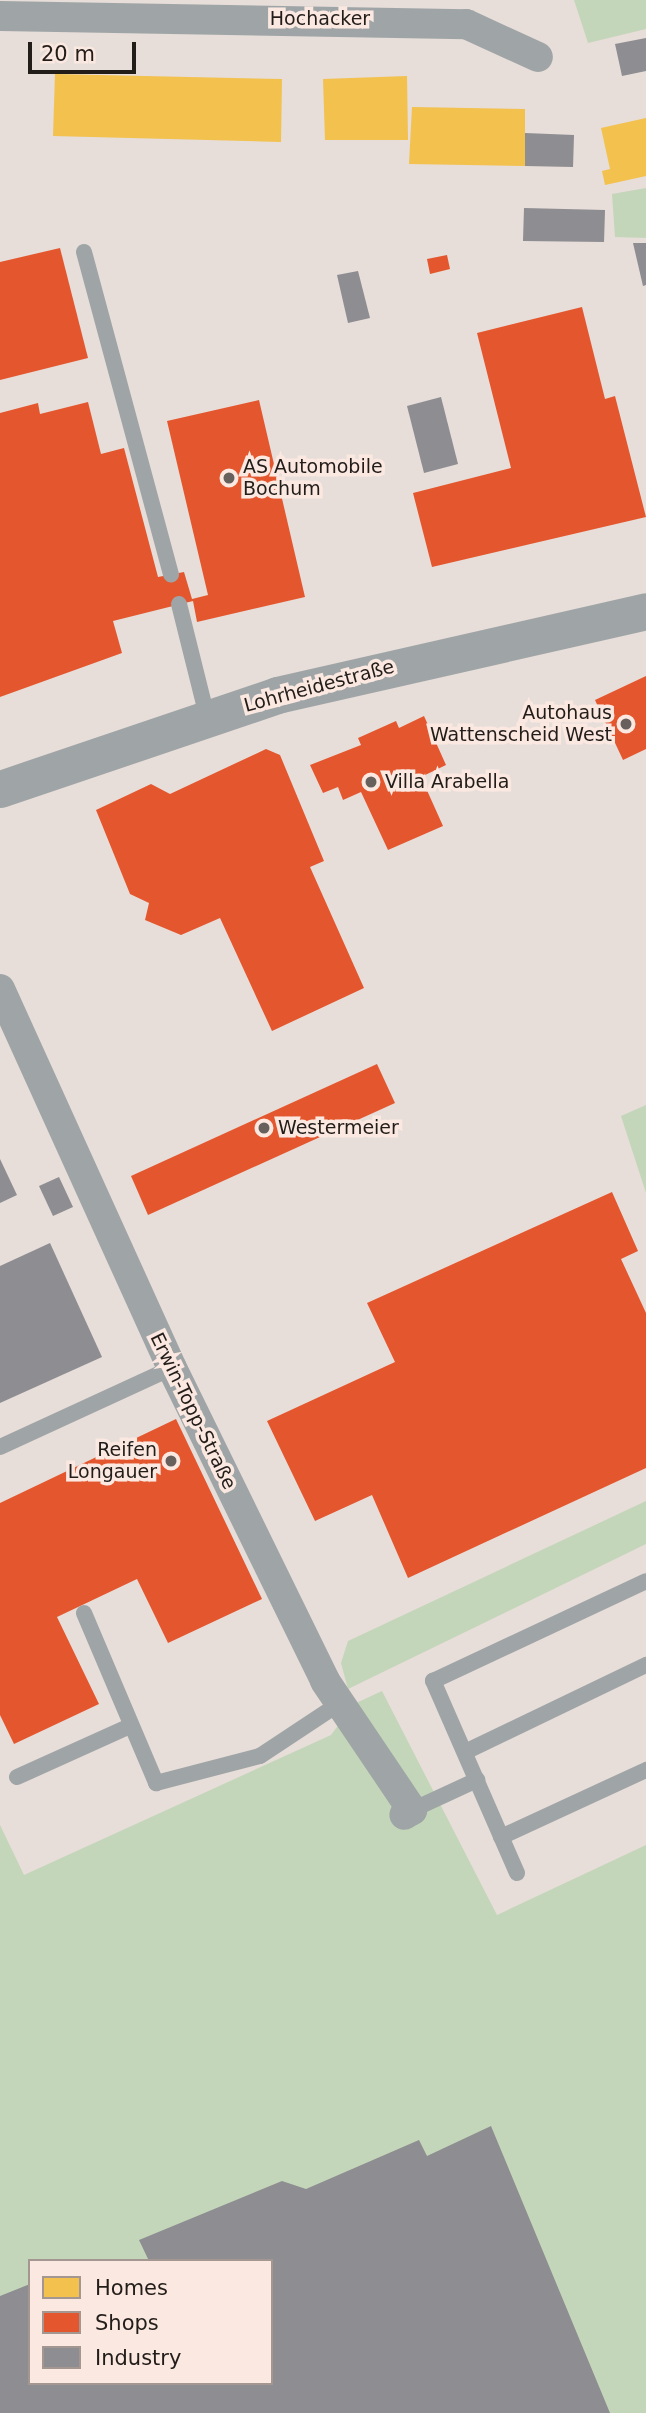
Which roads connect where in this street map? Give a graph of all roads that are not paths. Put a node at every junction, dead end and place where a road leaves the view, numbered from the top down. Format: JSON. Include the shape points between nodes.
{"nodes":[{"id":1,"x":109,"y":8,"type":"edge"},
{"id":2,"x":0,"y":16,"type":"edge"},
{"id":3,"x":538,"y":57,"type":"dead end"},
{"id":4,"x":84,"y":253,"type":"dead end"},
{"id":5,"x":171,"y":574,"type":"dead end"},
{"id":6,"x":178,"y":604,"type":"dead end"},
{"id":7,"x":646,"y":611,"type":"edge"},
{"id":8,"x":207,"y":716,"type":"junction"},
{"id":9,"x":0,"y":789,"type":"edge"},
{"id":10,"x":1,"y":993,"type":"edge"},
{"id":11,"x":172,"y":1368,"type":"junction"},
{"id":12,"x":0,"y":1447,"type":"edge"},
{"id":13,"x":646,"y":1581,"type":"edge"},
{"id":14,"x":84,"y":1614,"type":"dead end"},
{"id":15,"x":646,"y":1665,"type":"edge"},
{"id":16,"x":340,"y":1703,"type":"junction"},
{"id":17,"x":130,"y":1726,"type":"junction"},
{"id":18,"x":465,"y":1752,"type":"junction"},
{"id":19,"x":646,"y":1770,"type":"edge"},
{"id":20,"x":18,"y":1777,"type":"dead end"},
{"id":21,"x":477,"y":1780,"type":"junction"},
{"id":22,"x":408,"y":1813,"type":"joint"},
{"id":23,"x":501,"y":1837,"type":"junction"},
{"id":24,"x":517,"y":1873,"type":"dead end"}],
"edges":[{"from":1,"to":2,"type":"street","name":"Hochacker"},
{"from":1,"to":3,"type":"street","name":"Hochacker","via":[[466,24]]},
{"from":4,"to":5,"type":"lane"},
{"from":6,"to":8,"type":"lane"},
{"from":7,"to":8,"type":"street","name":"Lohrheidestraße","via":[[470,647]]},
{"from":8,"to":9,"type":"street","name":"Lohrheidestraße"},
{"from":10,"to":11,"type":"street","name":"Erwin-Topp-Straße"},
{"from":11,"to":12,"type":"lane"},
{"from":11,"to":16,"type":"street","name":"Erwin-Topp-Straße"},
{"from":13,"to":18,"type":"lane","via":[[433,1681]]},
{"from":14,"to":17,"type":"lane"},
{"from":15,"to":18,"type":"lane"},
{"from":16,"to":17,"type":"lane","via":[[260,1756],[156,1783]]},
{"from":16,"to":22,"type":"street","name":"Erwin-Topp-Straße"},
{"from":17,"to":20,"type":"lane"},
{"from":18,"to":21,"type":"lane"},
{"from":19,"to":23,"type":"lane"},
{"from":21,"to":22,"type":"lane"},
{"from":21,"to":23,"type":"lane"},
{"from":23,"to":24,"type":"lane"}]}
